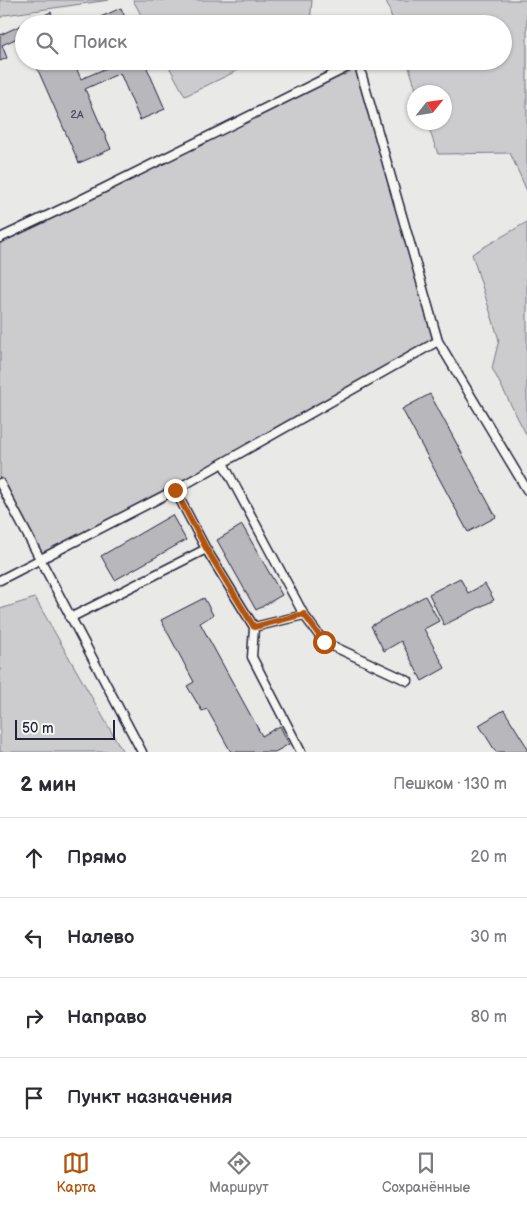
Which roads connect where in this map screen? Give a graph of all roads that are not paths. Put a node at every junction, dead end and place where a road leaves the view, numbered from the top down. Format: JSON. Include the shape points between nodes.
{"nodes":[{"id":1,"x":342,"y":70,"type":"edge"},
{"id":2,"x":360,"y":70,"type":"edge"},
{"id":3,"x":0,"y":238,"type":"edge"},
{"id":4,"x":438,"y":341,"type":"junction"},
{"id":5,"x":223,"y":463,"type":"junction"},
{"id":6,"x":0,"y":483,"type":"edge"},
{"id":7,"x":175,"y":490,"type":"junction"},
{"id":8,"x":527,"y":490,"type":"edge"},
{"id":9,"x":206,"y":548,"type":"junction"},
{"id":10,"x":41,"y":560,"type":"junction"},
{"id":11,"x":0,"y":580,"type":"edge"},
{"id":12,"x":304,"y":614,"type":"junction"},
{"id":13,"x":70,"y":618,"type":"junction"},
{"id":14,"x":254,"y":627,"type":"junction"},
{"id":15,"x":408,"y":681,"type":"dead end"},
{"id":16,"x":142,"y":752,"type":"edge"},
{"id":17,"x":301,"y":752,"type":"edge"}],
"edges":[{"from":1,"to":3,"type":"lane"},
{"from":2,"to":4,"type":"lane"},
{"from":4,"to":5,"type":"lane"},
{"from":4,"to":8,"type":"lane"},
{"from":5,"to":7,"type":"lane"},
{"from":5,"to":12,"type":"lane"},
{"from":6,"to":10,"type":"lane"},
{"from":7,"to":9,"type":"lane"},
{"from":7,"to":10,"type":"lane"},
{"from":9,"to":13,"type":"lane"},
{"from":9,"to":14,"type":"lane"},
{"from":10,"to":11,"type":"lane"},
{"from":10,"to":13,"type":"lane"},
{"from":12,"to":14,"type":"lane"},
{"from":12,"to":15,"type":"lane","via":[[324,642]]},
{"from":13,"to":16,"type":"lane"},
{"from":14,"to":17,"type":"lane","via":[[252,657]]}]}
